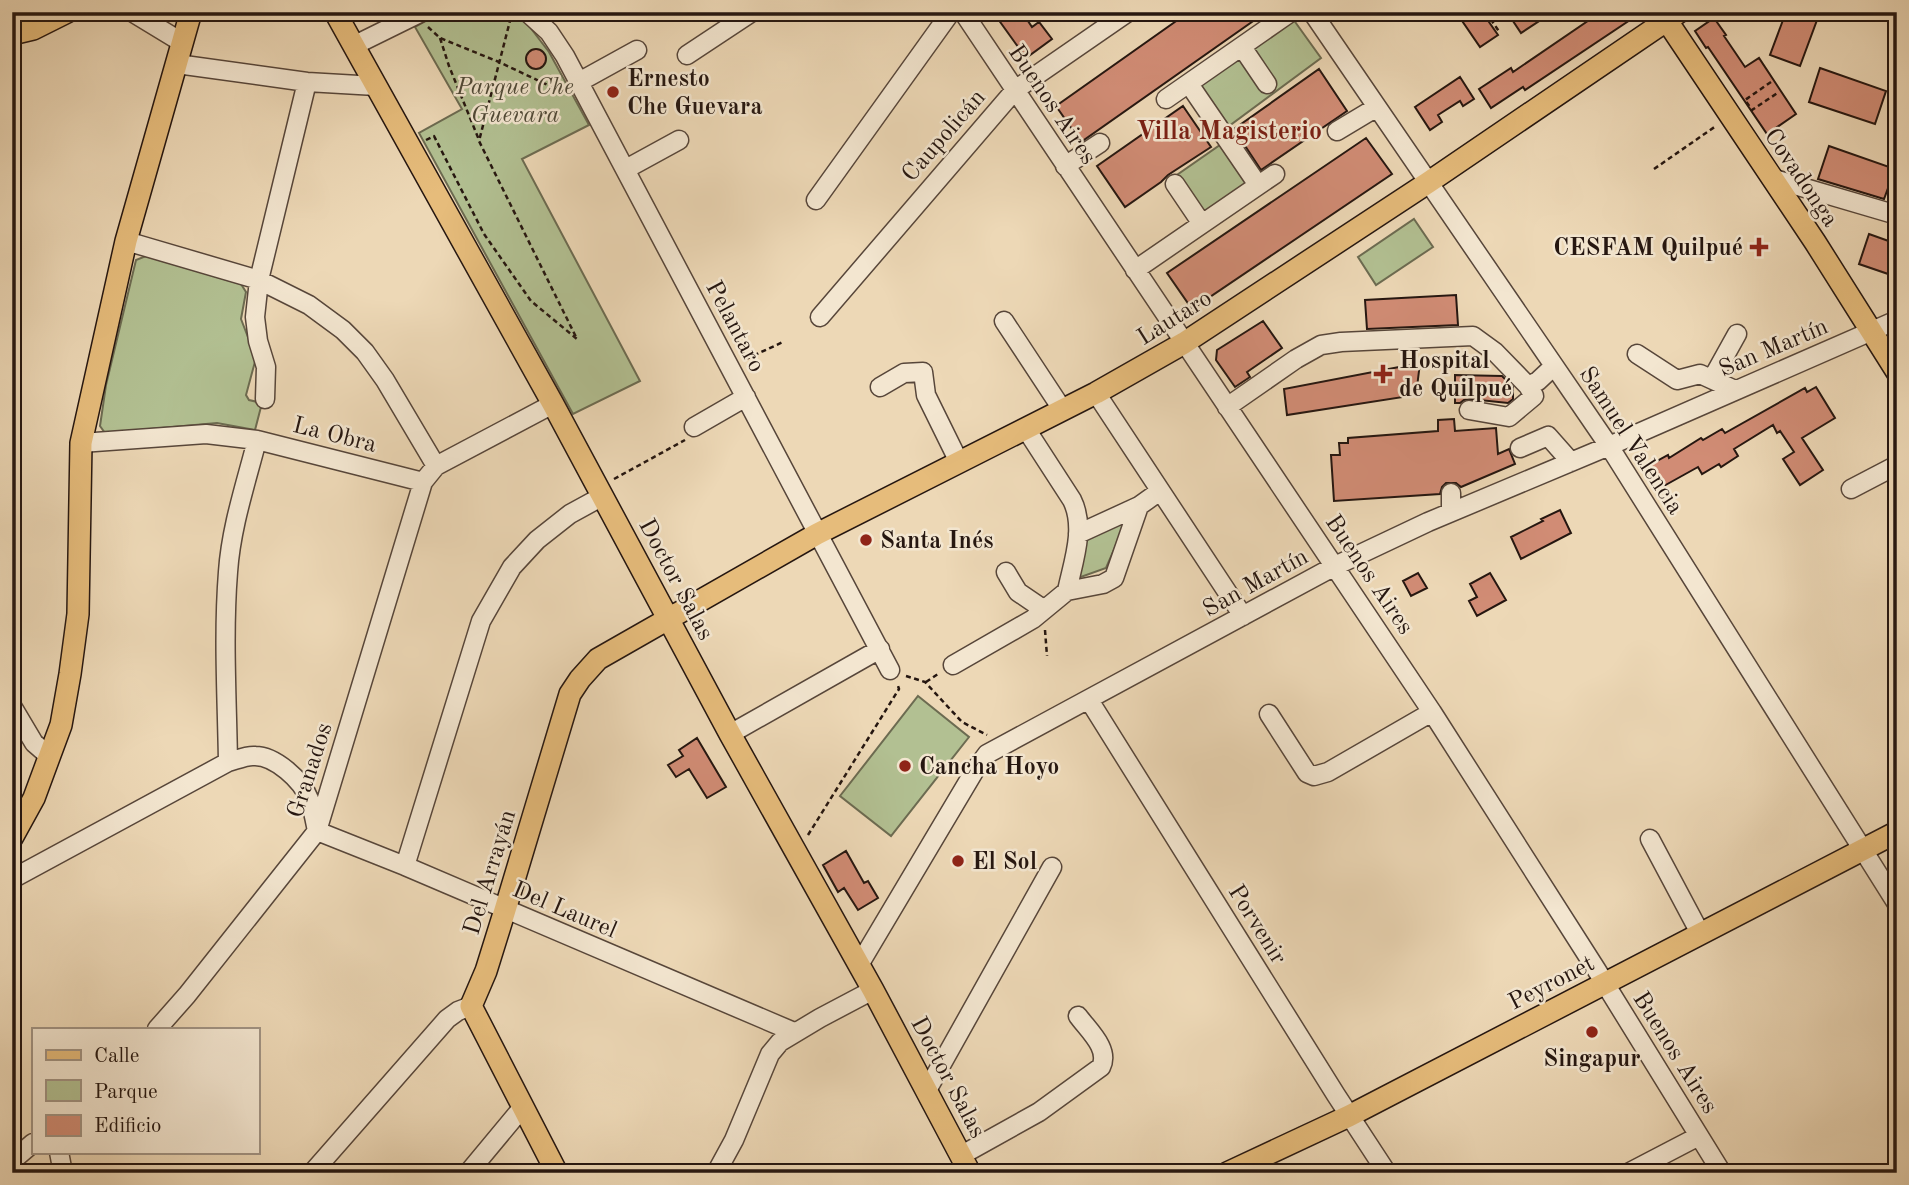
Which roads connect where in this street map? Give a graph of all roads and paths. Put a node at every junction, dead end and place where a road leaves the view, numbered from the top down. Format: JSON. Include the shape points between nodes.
{"nodes":[{"id":1,"x":66,"y":12,"type":"edge"},
{"id":2,"x":132,"y":12,"type":"edge"},
{"id":3,"x":191,"y":12,"type":"edge"},
{"id":4,"x":335,"y":12,"type":"edge"},
{"id":5,"x":422,"y":12,"type":"edge"},
{"id":6,"x":513,"y":12,"type":"edge"},
{"id":7,"x":527,"y":12,"type":"edge"},
{"id":8,"x":752,"y":12,"type":"edge"},
{"id":9,"x":951,"y":12,"type":"edge"},
{"id":10,"x":963,"y":12,"type":"edge"},
{"id":11,"x":1128,"y":12,"type":"edge"},
{"id":12,"x":1292,"y":12,"type":"edge"},
{"id":13,"x":1312,"y":12,"type":"edge"},
{"id":14,"x":1486,"y":12,"type":"edge"},
{"id":15,"x":1497,"y":12,"type":"edge"},
{"id":16,"x":1669,"y":15,"type":"edge"},
{"id":17,"x":1489,"y":17,"type":"junction"},
{"id":18,"x":1500,"y":33,"type":"dead end"},
{"id":19,"x":13,"y":38,"type":"edge"},
{"id":20,"x":183,"y":43,"type":"junction"},
{"id":21,"x":355,"y":45,"type":"junction"},
{"id":22,"x":1242,"y":47,"type":"junction"},
{"id":23,"x":637,"y":50,"type":"dead end"},
{"id":24,"x":687,"y":55,"type":"dead end"},
{"id":25,"x":499,"y":62,"type":"junction"},
{"id":26,"x":177,"y":64,"type":"junction"},
{"id":27,"x":307,"y":82,"type":"junction"},
{"id":28,"x":579,"y":82,"type":"junction"},
{"id":29,"x":1772,"y":82,"type":"dead end"},
{"id":30,"x":1189,"y":84,"type":"junction"},
{"id":31,"x":1267,"y":84,"type":"dead end"},
{"id":32,"x":376,"y":86,"type":"junction"},
{"id":33,"x":552,"y":87,"type":"dead end"},
{"id":34,"x":1015,"y":90,"type":"junction"},
{"id":35,"x":1779,"y":92,"type":"dead end"},
{"id":36,"x":1166,"y":99,"type":"dead end"},
{"id":37,"x":1377,"y":107,"type":"junction"},
{"id":38,"x":1730,"y":116,"type":"junction"},
{"id":39,"x":1337,"y":131,"type":"dead end"},
{"id":40,"x":479,"y":141,"type":"junction"},
{"id":41,"x":679,"y":141,"type":"dead end"},
{"id":42,"x":1100,"y":143,"type":"dead end"},
{"id":43,"x":410,"y":147,"type":"junction"},
{"id":44,"x":1065,"y":166,"type":"junction"},
{"id":45,"x":626,"y":169,"type":"junction"},
{"id":46,"x":1654,"y":169,"type":"dead end"},
{"id":47,"x":1275,"y":174,"type":"dead end"},
{"id":48,"x":1771,"y":178,"type":"junction"},
{"id":49,"x":1429,"y":182,"type":"junction"},
{"id":50,"x":1174,"y":184,"type":"dead end"},
{"id":51,"x":1258,"y":185,"type":"junction"},
{"id":52,"x":816,"y":200,"type":"dead end"},
{"id":53,"x":1897,"y":215,"type":"edge"},
{"id":54,"x":1202,"y":224,"type":"junction"},
{"id":55,"x":126,"y":241,"type":"junction"},
{"id":56,"x":1135,"y":270,"type":"junction"},
{"id":57,"x":259,"y":280,"type":"junction"},
{"id":58,"x":820,"y":317,"type":"dead end"},
{"id":59,"x":1897,"y":320,"type":"edge"},
{"id":60,"x":1004,"y":321,"type":"dead end"},
{"id":61,"x":1871,"y":331,"type":"junction"},
{"id":62,"x":1737,"y":334,"type":"dead end"},
{"id":63,"x":783,"y":342,"type":"dead end"},
{"id":64,"x":1184,"y":343,"type":"junction"},
{"id":65,"x":1637,"y":354,"type":"dead end"},
{"id":66,"x":730,"y":366,"type":"junction"},
{"id":67,"x":1554,"y":366,"type":"junction"},
{"id":68,"x":1897,"y":372,"type":"edge"},
{"id":69,"x":1712,"y":379,"type":"junction"},
{"id":70,"x":1528,"y":386,"type":"junction"},
{"id":71,"x":880,"y":387,"type":"dead end"},
{"id":72,"x":1735,"y":390,"type":"junction"},
{"id":73,"x":1096,"y":393,"type":"junction"},
{"id":74,"x":746,"y":397,"type":"junction"},
{"id":75,"x":265,"y":399,"type":"dead end"},
{"id":76,"x":553,"y":404,"type":"junction"},
{"id":77,"x":1227,"y":407,"type":"junction"},
{"id":78,"x":1062,"y":409,"type":"junction"},
{"id":79,"x":1469,"y":410,"type":"dead end"},
{"id":80,"x":694,"y":427,"type":"joint"},
{"id":81,"x":1026,"y":429,"type":"junction"},
{"id":82,"x":257,"y":440,"type":"junction"},
{"id":83,"x":81,"y":443,"type":"junction"},
{"id":84,"x":1609,"y":446,"type":"junction"},
{"id":85,"x":1520,"y":448,"type":"dead end"},
{"id":86,"x":959,"y":461,"type":"junction"},
{"id":87,"x":1571,"y":462,"type":"junction"},
{"id":88,"x":1897,"y":465,"type":"edge"},
{"id":89,"x":436,"y":466,"type":"junction"},
{"id":90,"x":423,"y":482,"type":"junction"},
{"id":91,"x":1851,"y":489,"type":"dead end"},
{"id":92,"x":1160,"y":491,"type":"junction"},
{"id":93,"x":600,"y":492,"type":"junction"},
{"id":94,"x":1451,"y":493,"type":"dead end"},
{"id":95,"x":1139,"y":506,"type":"junction"},
{"id":96,"x":1451,"y":512,"type":"junction"},
{"id":97,"x":817,"y":534,"type":"junction"},
{"id":98,"x":1078,"y":534,"type":"junction"},
{"id":99,"x":1335,"y":566,"type":"junction"},
{"id":100,"x":1006,"y":572,"type":"dead end"},
{"id":101,"x":1067,"y":591,"type":"junction"},
{"id":102,"x":1043,"y":609,"type":"junction"},
{"id":103,"x":1243,"y":616,"type":"junction"},
{"id":104,"x":668,"y":619,"type":"junction"},
{"id":105,"x":880,"y":649,"type":"junction"},
{"id":106,"x":953,"y":665,"type":"dead end"},
{"id":107,"x":890,"y":670,"type":"junction"},
{"id":108,"x":1089,"y":700,"type":"junction"},
{"id":109,"x":12,"y":706,"type":"edge"},
{"id":110,"x":1432,"y":712,"type":"junction"},
{"id":111,"x":1269,"y":714,"type":"dead end"},
{"id":112,"x":730,"y":734,"type":"junction"},
{"id":113,"x":987,"y":735,"type":"dead end"},
{"id":114,"x":49,"y":756,"type":"junction"},
{"id":115,"x":228,"y":762,"type":"junction"},
{"id":116,"x":317,"y":831,"type":"junction"},
{"id":117,"x":1897,"y":832,"type":"edge"},
{"id":118,"x":12,"y":838,"type":"edge"},
{"id":119,"x":1650,"y":839,"type":"dead end"},
{"id":120,"x":1862,"y":849,"type":"junction"},
{"id":121,"x":797,"y":853,"type":"junction"},
{"id":122,"x":405,"y":866,"type":"junction"},
{"id":123,"x":1052,"y":867,"type":"dead end"},
{"id":124,"x":12,"y":879,"type":"edge"},
{"id":125,"x":1897,"y":904,"type":"edge"},
{"id":126,"x":505,"y":910,"type":"junction"},
{"id":127,"x":1700,"y":933,"type":"junction"},
{"id":128,"x":859,"y":965,"type":"junction"},
{"id":129,"x":1604,"y":983,"type":"junction"},
{"id":130,"x":873,"y":990,"type":"junction"},
{"id":131,"x":471,"y":1006,"type":"junction"},
{"id":132,"x":1078,"y":1016,"type":"dead end"},
{"id":133,"x":158,"y":1028,"type":"edge"},
{"id":134,"x":794,"y":1032,"type":"junction"},
{"id":135,"x":926,"y":1092,"type":"junction"},
{"id":136,"x":522,"y":1108,"type":"junction"},
{"id":137,"x":1349,"y":1116,"type":"junction"},
{"id":138,"x":1699,"y":1136,"type":"junction"},
{"id":139,"x":32,"y":1144,"type":"edge"},
{"id":140,"x":60,"y":1154,"type":"edge"},
{"id":141,"x":12,"y":1161,"type":"edge"},
{"id":142,"x":965,"y":1164,"type":"edge"},
{"id":143,"x":63,"y":1173,"type":"edge"},
{"id":144,"x":312,"y":1173,"type":"edge"},
{"id":145,"x":468,"y":1173,"type":"edge"},
{"id":146,"x":557,"y":1173,"type":"edge"},
{"id":147,"x":716,"y":1173,"type":"edge"},
{"id":148,"x":1227,"y":1173,"type":"edge"},
{"id":149,"x":1387,"y":1173,"type":"edge"},
{"id":150,"x":1628,"y":1173,"type":"edge"},
{"id":151,"x":1722,"y":1173,"type":"edge"}],
"edges":[{"from":1,"to":19,"type":"main road"},
{"from":2,"to":20,"type":"street"},
{"from":3,"to":20,"type":"main road"},
{"from":4,"to":21,"type":"main road","name":"Doctor Salas"},
{"from":5,"to":21,"type":"street"},
{"from":6,"to":25,"type":"path"},
{"from":7,"to":28,"type":"street","name":"Pelantaro","via":[[549,32]]},
{"from":8,"to":24,"type":"street"},
{"from":9,"to":52,"type":"street"},
{"from":10,"to":34,"type":"street","name":"Buenos Aires"},
{"from":11,"to":34,"type":"street","name":"Caupolicán"},
{"from":12,"to":22,"type":"street"},
{"from":13,"to":37,"type":"street","name":"Samuel Valencia"},
{"from":14,"to":17,"type":"path"},
{"from":15,"to":17,"type":"path"},
{"from":16,"to":38,"type":"main road","name":"Covadonga"},
{"from":16,"to":49,"type":"main road","name":"Lautaro"},
{"from":17,"to":18,"type":"path"},
{"from":20,"to":26,"type":"main road"},
{"from":21,"to":32,"type":"main road","name":"Doctor Salas"},
{"from":22,"to":30,"type":"street"},
{"from":22,"to":31,"type":"street"},
{"from":23,"to":28,"type":"street"},
{"from":25,"to":33,"type":"path"},
{"from":25,"to":40,"type":"path"},
{"from":25,"to":40,"type":"path","via":[[440,38]]},
{"from":26,"to":27,"type":"street"},
{"from":26,"to":55,"type":"main road"},
{"from":27,"to":32,"type":"street"},
{"from":27,"to":57,"type":"street"},
{"from":28,"to":45,"type":"street","name":"Pelantaro"},
{"from":29,"to":35,"type":"path","via":[[1745,100],[1748,105],[1752,110]]},
{"from":30,"to":36,"type":"street"},
{"from":30,"to":51,"type":"street"},
{"from":32,"to":43,"type":"main road","name":"Doctor Salas"},
{"from":34,"to":44,"type":"street","name":"Buenos Aires"},
{"from":34,"to":58,"type":"street","name":"Caupolicán"},
{"from":37,"to":39,"type":"street"},
{"from":37,"to":49,"type":"street","name":"Samuel Valencia"},
{"from":38,"to":46,"type":"path"},
{"from":38,"to":48,"type":"main road","name":"Covadonga"},
{"from":40,"to":43,"type":"path","via":[[577,340],[531,301],[484,234],[434,136]]},
{"from":41,"to":45,"type":"street"},
{"from":42,"to":44,"type":"street"},
{"from":43,"to":76,"type":"main road","name":"Doctor Salas"},
{"from":44,"to":56,"type":"street","name":"Buenos Aires"},
{"from":45,"to":66,"type":"street","name":"Pelantaro"},
{"from":47,"to":51,"type":"street"},
{"from":48,"to":53,"type":"street"},
{"from":48,"to":61,"type":"main road","name":"Covadonga"},
{"from":49,"to":64,"type":"main road","name":"Lautaro"},
{"from":49,"to":67,"type":"street","name":"Samuel Valencia"},
{"from":50,"to":54,"type":"street"},
{"from":51,"to":54,"type":"street"},
{"from":54,"to":56,"type":"street"},
{"from":55,"to":57,"type":"street"},
{"from":55,"to":83,"type":"main road"},
{"from":56,"to":64,"type":"street","name":"Buenos Aires"},
{"from":57,"to":75,"type":"street","via":[[255,317],[266,368]]},
{"from":57,"to":89,"type":"street","via":[[309,305],[365,352]]},
{"from":59,"to":61,"type":"street","name":"San Martín"},
{"from":60,"to":78,"type":"street"},
{"from":61,"to":68,"type":"main road","name":"Covadonga"},
{"from":61,"to":72,"type":"street","name":"San Martín"},
{"from":62,"to":69,"type":"street"},
{"from":63,"to":66,"type":"path"},
{"from":64,"to":73,"type":"main road","name":"Lautaro"},
{"from":64,"to":77,"type":"street","name":"Buenos Aires"},
{"from":65,"to":69,"type":"street","via":[[1678,380],[1699,374]]},
{"from":66,"to":74,"type":"street","name":"Pelantaro"},
{"from":67,"to":70,"type":"street"},
{"from":67,"to":84,"type":"street","name":"Samuel Valencia"},
{"from":69,"to":72,"type":"street"},
{"from":70,"to":77,"type":"street","via":[[1473,336],[1341,342],[1321,345],[1296,359]]},
{"from":70,"to":79,"type":"street","via":[[1534,396],[1508,417]]},
{"from":71,"to":86,"type":"street","via":[[904,373],[923,372],[926,395]]},
{"from":72,"to":84,"type":"street","name":"San Martín"},
{"from":73,"to":78,"type":"main road","name":"Lautaro"},
{"from":73,"to":92,"type":"street"},
{"from":74,"to":80,"type":"street"},
{"from":74,"to":97,"type":"street","name":"Pelantaro"},
{"from":76,"to":89,"type":"street"},
{"from":76,"to":93,"type":"main road","name":"Doctor Salas"},
{"from":77,"to":99,"type":"street","name":"Buenos Aires"},
{"from":78,"to":81,"type":"main road","name":"Lautaro"},
{"from":80,"to":93,"type":"path","via":[[690,438]]},
{"from":81,"to":86,"type":"main road","name":"Lautaro"},
{"from":81,"to":98,"type":"street","via":[[1078,512]]},
{"from":82,"to":83,"type":"street","name":"La Obra","via":[[206,434]]},
{"from":82,"to":90,"type":"street","name":"La Obra"},
{"from":82,"to":115,"type":"street","via":[[228,570]]},
{"from":83,"to":114,"type":"main road","via":[[78,614],[61,724]]},
{"from":84,"to":87,"type":"street","name":"San Martín"},
{"from":84,"to":120,"type":"street","name":"Samuel Valencia"},
{"from":85,"to":87,"type":"street","via":[[1548,436]]},
{"from":86,"to":97,"type":"main road","name":"Lautaro"},
{"from":87,"to":96,"type":"street","name":"San Martín"},
{"from":88,"to":91,"type":"street"},
{"from":89,"to":90,"type":"street"},
{"from":90,"to":116,"type":"street","name":"Granados"},
{"from":92,"to":95,"type":"street"},
{"from":92,"to":103,"type":"street"},
{"from":93,"to":104,"type":"main road","name":"Doctor Salas"},
{"from":93,"to":122,"type":"street","via":[[537,540],[512,567],[481,621]]},
{"from":94,"to":96,"type":"street"},
{"from":95,"to":98,"type":"street"},
{"from":95,"to":101,"type":"street","via":[[1114,578]]},
{"from":96,"to":99,"type":"street","name":"San Martín"},
{"from":97,"to":104,"type":"main road","name":"Lautaro"},
{"from":97,"to":105,"type":"street","name":"Pelantaro"},
{"from":98,"to":101,"type":"street"},
{"from":99,"to":103,"type":"street","name":"San Martín"},
{"from":99,"to":110,"type":"street","name":"Buenos Aires"},
{"from":100,"to":102,"type":"street","via":[[1018,592]]},
{"from":101,"to":102,"type":"street"},
{"from":102,"to":106,"type":"street"},
{"from":103,"to":108,"type":"street","name":"San Martín"},
{"from":104,"to":112,"type":"main road","name":"Doctor Salas"},
{"from":104,"to":126,"type":"main road","name":"Del Arrayán","via":[[598,659],[570,694]]},
{"from":105,"to":107,"type":"street","name":"Pelantaro"},
{"from":105,"to":112,"type":"street"},
{"from":107,"to":113,"type":"path","via":[[925,682],[962,722]]},
{"from":107,"to":121,"type":"path","via":[[899,689]]},
{"from":108,"to":128,"type":"street","name":"San Martín","via":[[987,754]]},
{"from":108,"to":137,"type":"street","name":"Porvenir"},
{"from":109,"to":114,"type":"street","via":[[34,743]]},
{"from":110,"to":111,"type":"street","via":[[1314,776],[1307,773]]},
{"from":110,"to":129,"type":"street","name":"Buenos Aires"},
{"from":112,"to":121,"type":"main road","name":"Doctor Salas"},
{"from":114,"to":118,"type":"main road","via":[[34,798]]},
{"from":115,"to":116,"type":"street","via":[[256,755],[286,769],[305,789]]},
{"from":115,"to":124,"type":"street"},
{"from":116,"to":122,"type":"street","name":"Del Laurel"},
{"from":116,"to":133,"type":"street","name":"Granados"},
{"from":117,"to":120,"type":"main road","name":"Peyronet"},
{"from":119,"to":127,"type":"street"},
{"from":120,"to":125,"type":"street","name":"Samuel Valencia"},
{"from":120,"to":127,"type":"main road","name":"Peyronet"},
{"from":121,"to":128,"type":"main road","name":"Doctor Salas"},
{"from":122,"to":126,"type":"street","name":"Del Laurel"},
{"from":123,"to":135,"type":"street"},
{"from":126,"to":131,"type":"main road","name":"Del Arrayán"},
{"from":126,"to":134,"type":"street","name":"Del Laurel"},
{"from":127,"to":129,"type":"main road","name":"Peyronet"},
{"from":128,"to":130,"type":"main road","name":"Doctor Salas"},
{"from":129,"to":137,"type":"main road","name":"Peyronet"},
{"from":129,"to":138,"type":"street","name":"Buenos Aires"},
{"from":130,"to":134,"type":"street"},
{"from":130,"to":135,"type":"main road","name":"Doctor Salas"},
{"from":131,"to":136,"type":"main road"},
{"from":131,"to":144,"type":"street","via":[[447,1019]]},
{"from":132,"to":142,"type":"street","via":[[1103,1050],[1101,1068]]},
{"from":134,"to":147,"type":"street","via":[[770,1054]]},
{"from":135,"to":142,"type":"main road","name":"Doctor Salas"},
{"from":136,"to":145,"type":"street"},
{"from":136,"to":146,"type":"main road"},
{"from":137,"to":148,"type":"main road","name":"Peyronet"},
{"from":137,"to":149,"type":"street","name":"Porvenir"},
{"from":138,"to":150,"type":"street"},
{"from":138,"to":151,"type":"street","name":"Buenos Aires"},
{"from":139,"to":141,"type":"street"},
{"from":140,"to":143,"type":"street"}]}
